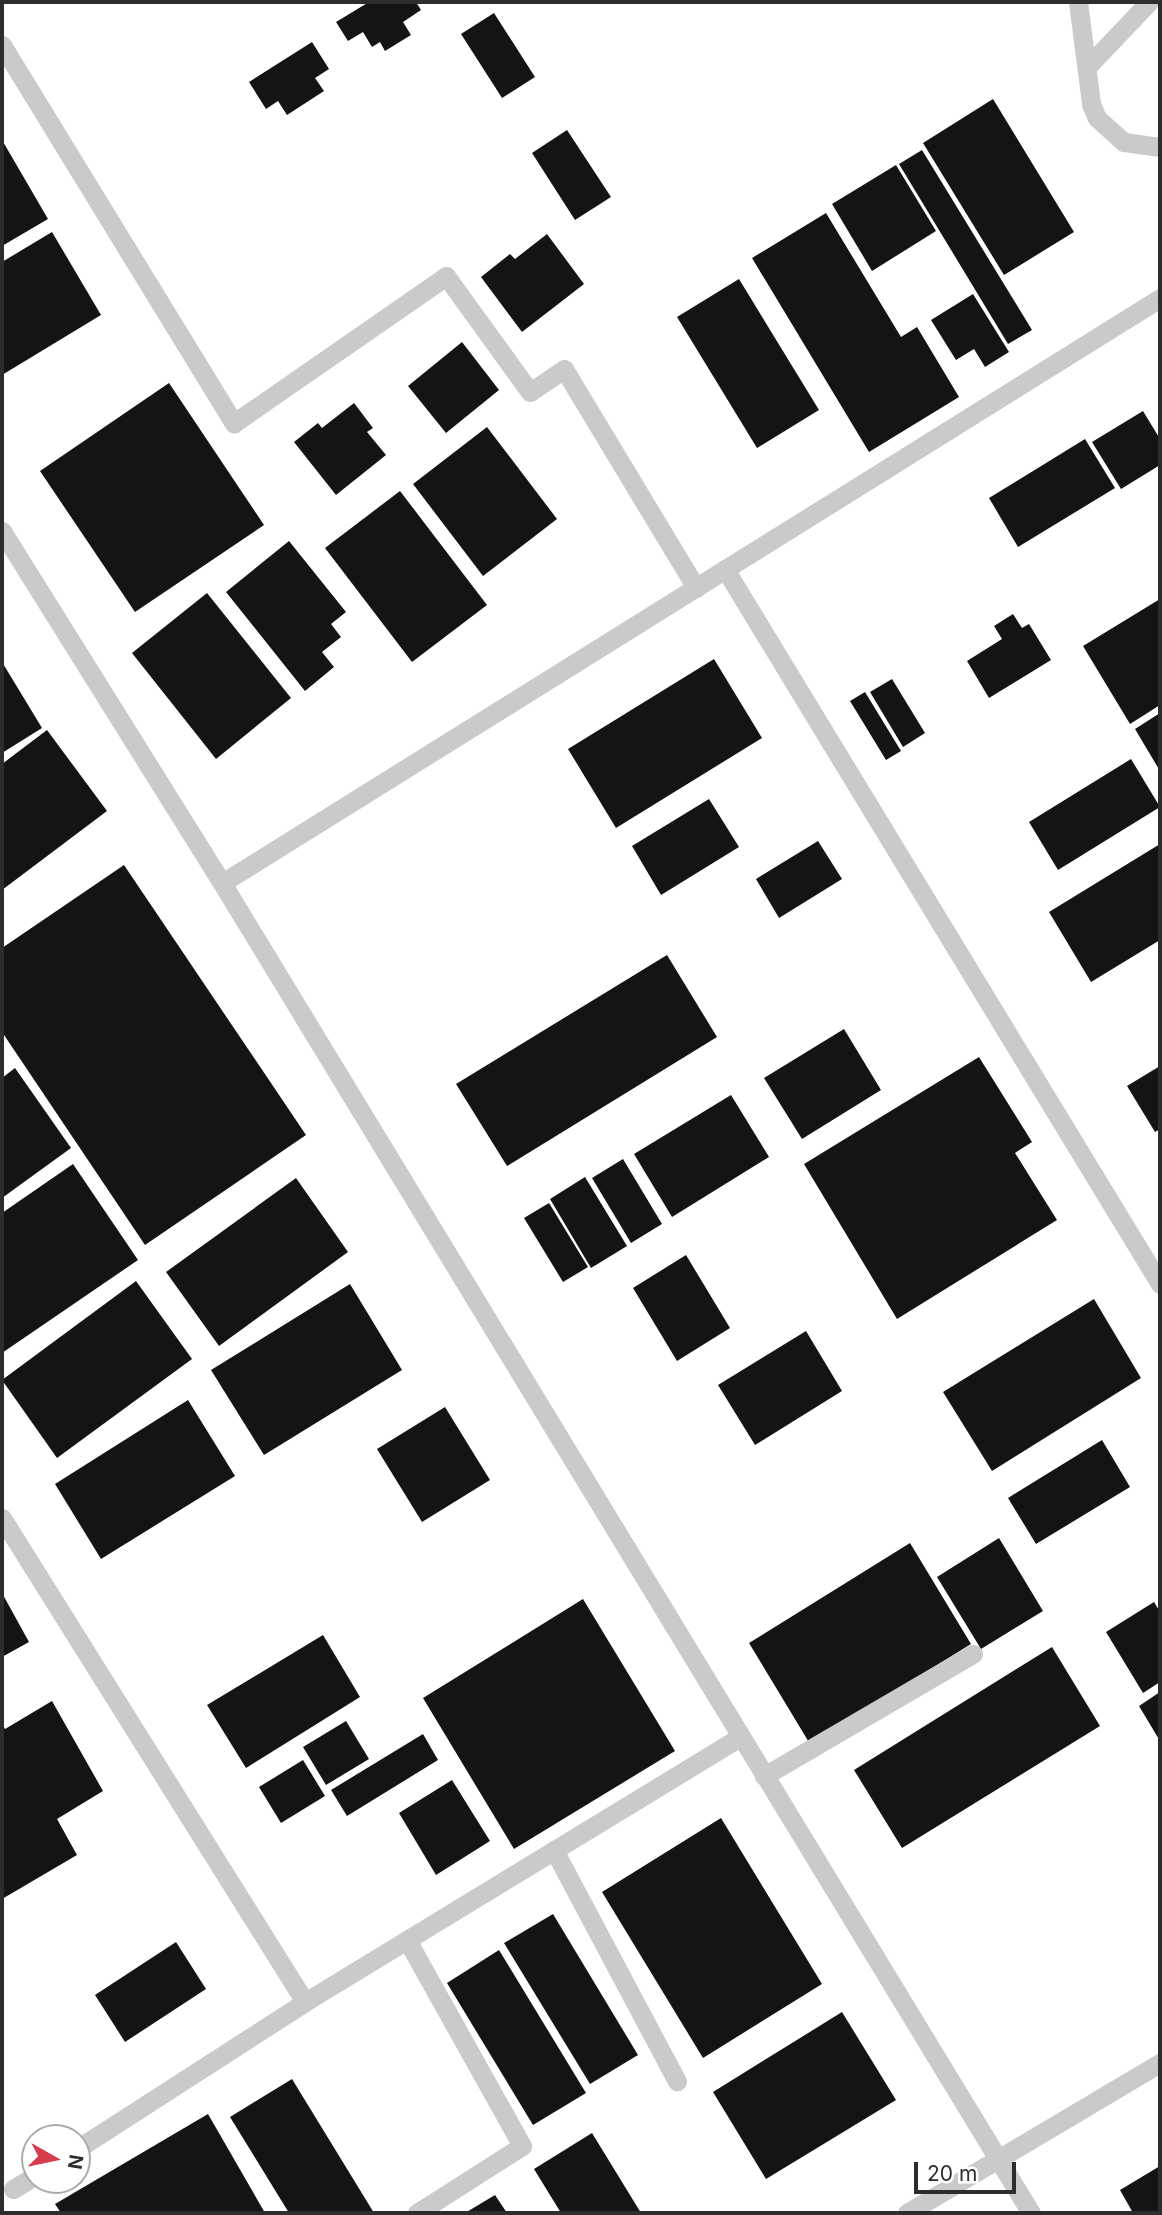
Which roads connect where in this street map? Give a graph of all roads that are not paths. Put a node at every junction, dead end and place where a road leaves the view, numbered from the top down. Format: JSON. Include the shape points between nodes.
{"nodes":[{"id":1,"x":1078,"y":2,"type":"edge"},
{"id":2,"x":1149,"y":2,"type":"edge"},
{"id":3,"x":2,"y":45,"type":"edge"},
{"id":4,"x":1088,"y":66,"type":"junction"},
{"id":5,"x":1160,"y":147,"type":"edge"},
{"id":6,"x":1160,"y":298,"type":"edge"},
{"id":7,"x":2,"y":531,"type":"edge"},
{"id":8,"x":725,"y":569,"type":"junction"},
{"id":9,"x":696,"y":588,"type":"junction"},
{"id":10,"x":222,"y":883,"type":"junction"},
{"id":11,"x":1160,"y":1284,"type":"edge"},
{"id":12,"x":4,"y":1526,"type":"edge"},
{"id":13,"x":973,"y":1654,"type":"dead end"},
{"id":14,"x":740,"y":1737,"type":"junction"},
{"id":15,"x":764,"y":1776,"type":"junction"},
{"id":16,"x":554,"y":1850,"type":"junction"},
{"id":17,"x":407,"y":1940,"type":"junction"},
{"id":18,"x":304,"y":2002,"type":"junction"},
{"id":19,"x":1160,"y":2063,"type":"edge"},
{"id":20,"x":677,"y":2081,"type":"dead end"},
{"id":21,"x":91,"y":2140,"type":"edge"},
{"id":22,"x":997,"y":2159,"type":"junction"},
{"id":23,"x":21,"y":2184,"type":"edge"},
{"id":24,"x":13,"y":2189,"type":"dead end"},
{"id":25,"x":418,"y":2213,"type":"edge"},
{"id":26,"x":907,"y":2213,"type":"edge"},
{"id":27,"x":1031,"y":2213,"type":"edge"}],
"edges":[{"from":1,"to":4,"type":"lane"},
{"from":2,"to":4,"type":"lane"},
{"from":3,"to":9,"type":"lane","via":[[234,423],[446,276],[530,392],[564,369]]},
{"from":4,"to":5,"type":"lane","via":[[1091,104],[1107,131],[1124,142]]},
{"from":6,"to":8,"type":"lane"},
{"from":7,"to":10,"type":"lane"},
{"from":8,"to":9,"type":"lane"},
{"from":8,"to":11,"type":"lane"},
{"from":9,"to":10,"type":"lane"},
{"from":10,"to":14,"type":"lane"},
{"from":12,"to":18,"type":"lane"},
{"from":13,"to":15,"type":"lane"},
{"from":14,"to":15,"type":"lane"},
{"from":14,"to":16,"type":"lane"},
{"from":15,"to":22,"type":"lane"},
{"from":16,"to":17,"type":"lane"},
{"from":16,"to":20,"type":"lane"},
{"from":17,"to":18,"type":"lane"},
{"from":17,"to":25,"type":"lane","via":[[522,2146]]},
{"from":18,"to":21,"type":"lane"},
{"from":19,"to":22,"type":"lane"},
{"from":22,"to":26,"type":"lane"},
{"from":22,"to":27,"type":"lane"},
{"from":23,"to":24,"type":"lane"}]}
